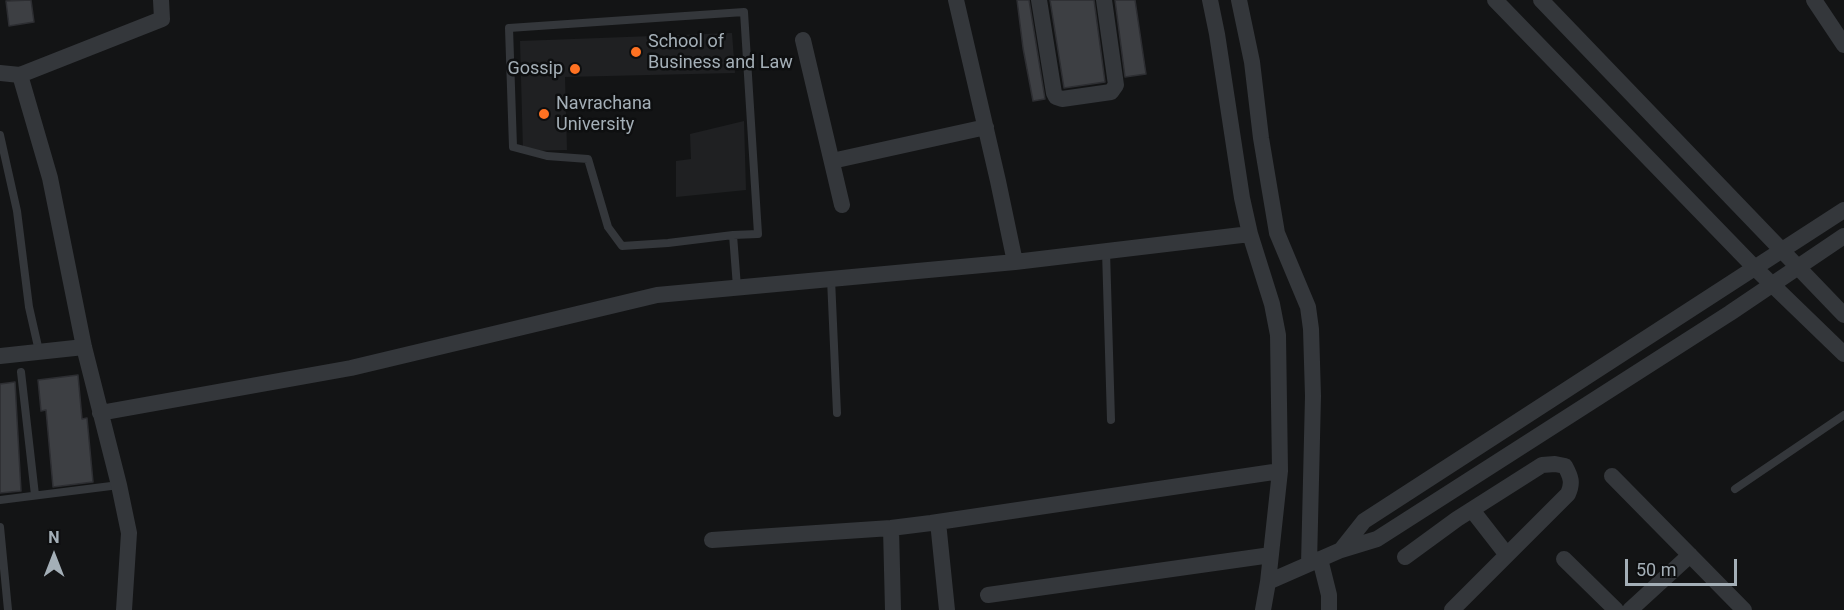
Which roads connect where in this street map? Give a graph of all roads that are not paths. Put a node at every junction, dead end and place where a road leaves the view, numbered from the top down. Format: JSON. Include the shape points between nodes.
{"nodes":[{"id":1,"x":160,"y":0,"type":"edge"},
{"id":2,"x":956,"y":0,"type":"edge"},
{"id":3,"x":1039,"y":0,"type":"edge"},
{"id":4,"x":1104,"y":0,"type":"edge"},
{"id":5,"x":1210,"y":0,"type":"edge"},
{"id":6,"x":1239,"y":0,"type":"edge"},
{"id":7,"x":1495,"y":0,"type":"edge"},
{"id":8,"x":1541,"y":0,"type":"edge"},
{"id":9,"x":1814,"y":0,"type":"edge"},
{"id":10,"x":803,"y":40,"type":"dead end"},
{"id":11,"x":1844,"y":45,"type":"edge"},
{"id":12,"x":0,"y":73,"type":"edge"},
{"id":13,"x":20,"y":75,"type":"junction"},
{"id":14,"x":986,"y":127,"type":"junction"},
{"id":15,"x":0,"y":135,"type":"edge"},
{"id":16,"x":832,"y":161,"type":"junction"},
{"id":17,"x":842,"y":205,"type":"dead end"},
{"id":18,"x":1844,"y":210,"type":"edge"},
{"id":19,"x":733,"y":234,"type":"junction"},
{"id":20,"x":1250,"y":234,"type":"junction"},
{"id":21,"x":1844,"y":236,"type":"edge"},
{"id":22,"x":1781,"y":250,"type":"junction"},
{"id":23,"x":1106,"y":251,"type":"junction"},
{"id":24,"x":1015,"y":262,"type":"junction"},
{"id":25,"x":1798,"y":267,"type":"junction"},
{"id":26,"x":1755,"y":268,"type":"junction"},
{"id":27,"x":831,"y":279,"type":"junction"},
{"id":28,"x":1771,"y":284,"type":"junction"},
{"id":29,"x":737,"y":287,"type":"junction"},
{"id":30,"x":1844,"y":315,"type":"edge"},
{"id":31,"x":84,"y":347,"type":"junction"},
{"id":32,"x":39,"y":351,"type":"junction"},
{"id":33,"x":1844,"y":354,"type":"edge"},
{"id":34,"x":0,"y":356,"type":"edge"},
{"id":35,"x":21,"y":372,"type":"dead end"},
{"id":36,"x":100,"y":413,"type":"junction"},
{"id":37,"x":837,"y":413,"type":"dead end"},
{"id":38,"x":1844,"y":415,"type":"edge"},
{"id":39,"x":1111,"y":420,"type":"dead end"},
{"id":40,"x":1471,"y":452,"type":"junction"},
{"id":41,"x":1280,"y":471,"type":"junction"},
{"id":42,"x":1482,"y":472,"type":"junction"},
{"id":43,"x":1612,"y":476,"type":"dead end"},
{"id":44,"x":119,"y":485,"type":"junction"},
{"id":45,"x":1735,"y":489,"type":"dead end"},
{"id":46,"x":35,"y":495,"type":"junction"},
{"id":47,"x":1496,"y":495,"type":"junction"},
{"id":48,"x":0,"y":500,"type":"edge"},
{"id":49,"x":1472,"y":510,"type":"junction"},
{"id":50,"x":938,"y":522,"type":"junction"},
{"id":51,"x":0,"y":527,"type":"edge"},
{"id":52,"x":891,"y":528,"type":"junction"},
{"id":53,"x":712,"y":540,"type":"dead end"},
{"id":54,"x":1341,"y":550,"type":"junction"},
{"id":55,"x":1271,"y":555,"type":"junction"},
{"id":56,"x":1507,"y":555,"type":"junction"},
{"id":57,"x":1690,"y":555,"type":"junction"},
{"id":58,"x":1405,"y":557,"type":"dead end"},
{"id":59,"x":1564,"y":560,"type":"dead end"},
{"id":60,"x":1314,"y":562,"type":"junction"},
{"id":61,"x":1268,"y":582,"type":"junction"},
{"id":62,"x":988,"y":595,"type":"dead end"},
{"id":63,"x":1329,"y":602,"type":"edge"},
{"id":64,"x":8,"y":610,"type":"edge"},
{"id":65,"x":124,"y":610,"type":"edge"},
{"id":66,"x":892,"y":610,"type":"edge"},
{"id":67,"x":947,"y":610,"type":"edge"},
{"id":68,"x":1262,"y":610,"type":"edge"},
{"id":69,"x":1343,"y":610,"type":"edge"},
{"id":70,"x":1452,"y":610,"type":"edge"},
{"id":71,"x":1616,"y":610,"type":"edge"},
{"id":72,"x":1630,"y":610,"type":"edge"},
{"id":73,"x":1744,"y":610,"type":"edge"}],
"edges":[{"from":1,"to":13,"type":"street","via":[[162,19]]},
{"from":2,"to":14,"type":"street"},
{"from":3,"to":4,"type":"street","via":[[1054,93],[1062,99],[1111,92],[1116,85]]},
{"from":5,"to":20,"type":"street"},
{"from":6,"to":60,"type":"street","via":[[1277,233],[1308,307],[1311,328]]},
{"from":7,"to":26,"type":"street"},
{"from":8,"to":22,"type":"street"},
{"from":9,"to":11,"type":"street"},
{"from":10,"to":16,"type":"street"},
{"from":12,"to":13,"type":"street"},
{"from":13,"to":31,"type":"street","via":[[50,178]]},
{"from":14,"to":16,"type":"street"},
{"from":14,"to":24,"type":"street"},
{"from":15,"to":32,"type":"lane","via":[[17,211],[29,307]]},
{"from":16,"to":17,"type":"street"},
{"from":18,"to":22,"type":"street"},
{"from":19,"to":19,"type":"lane","via":[[622,246],[608,227],[588,159],[547,156],[513,147],[509,28],[744,12],[758,234]]},
{"from":19,"to":29,"type":"lane"},
{"from":20,"to":23,"type":"street"},
{"from":20,"to":41,"type":"street","via":[[1278,335]]},
{"from":21,"to":25,"type":"street"},
{"from":22,"to":25,"type":"street"},
{"from":22,"to":26,"type":"street"},
{"from":23,"to":24,"type":"street"},
{"from":23,"to":39,"type":"lane"},
{"from":24,"to":27,"type":"street"},
{"from":25,"to":28,"type":"street"},
{"from":25,"to":30,"type":"street"},
{"from":26,"to":28,"type":"street"},
{"from":26,"to":40,"type":"street"},
{"from":27,"to":29,"type":"street"},
{"from":27,"to":37,"type":"lane"},
{"from":28,"to":33,"type":"street"},
{"from":28,"to":42,"type":"street"},
{"from":29,"to":36,"type":"street","via":[[657,295],[351,368]]},
{"from":31,"to":32,"type":"street"},
{"from":31,"to":36,"type":"street"},
{"from":32,"to":34,"type":"street"},
{"from":35,"to":46,"type":"lane"},
{"from":36,"to":44,"type":"street"},
{"from":38,"to":45,"type":"lane"},
{"from":40,"to":42,"type":"street"},
{"from":40,"to":54,"type":"street","via":[[1364,521]]},
{"from":41,"to":50,"type":"street"},
{"from":41,"to":55,"type":"street"},
{"from":42,"to":47,"type":"street"},
{"from":42,"to":54,"type":"street","via":[[1377,539]]},
{"from":43,"to":57,"type":"street"},
{"from":44,"to":46,"type":"lane"},
{"from":44,"to":65,"type":"street","via":[[129,533]]},
{"from":46,"to":48,"type":"lane"},
{"from":47,"to":49,"type":"street"},
{"from":47,"to":56,"type":"street","via":[[1542,465],[1565,466],[1572,485],[1568,494]]},
{"from":49,"to":56,"type":"street"},
{"from":49,"to":58,"type":"street"},
{"from":50,"to":52,"type":"street"},
{"from":50,"to":67,"type":"street"},
{"from":51,"to":64,"type":"lane"},
{"from":52,"to":53,"type":"street"},
{"from":52,"to":66,"type":"street"},
{"from":54,"to":60,"type":"street"},
{"from":55,"to":61,"type":"street"},
{"from":55,"to":62,"type":"street"},
{"from":56,"to":70,"type":"street"},
{"from":57,"to":72,"type":"street"},
{"from":57,"to":73,"type":"street"},
{"from":59,"to":71,"type":"street"},
{"from":60,"to":61,"type":"street"},
{"from":60,"to":63,"type":"street"},
{"from":61,"to":68,"type":"street"},
{"from":63,"to":69,"type":"street"}]}
